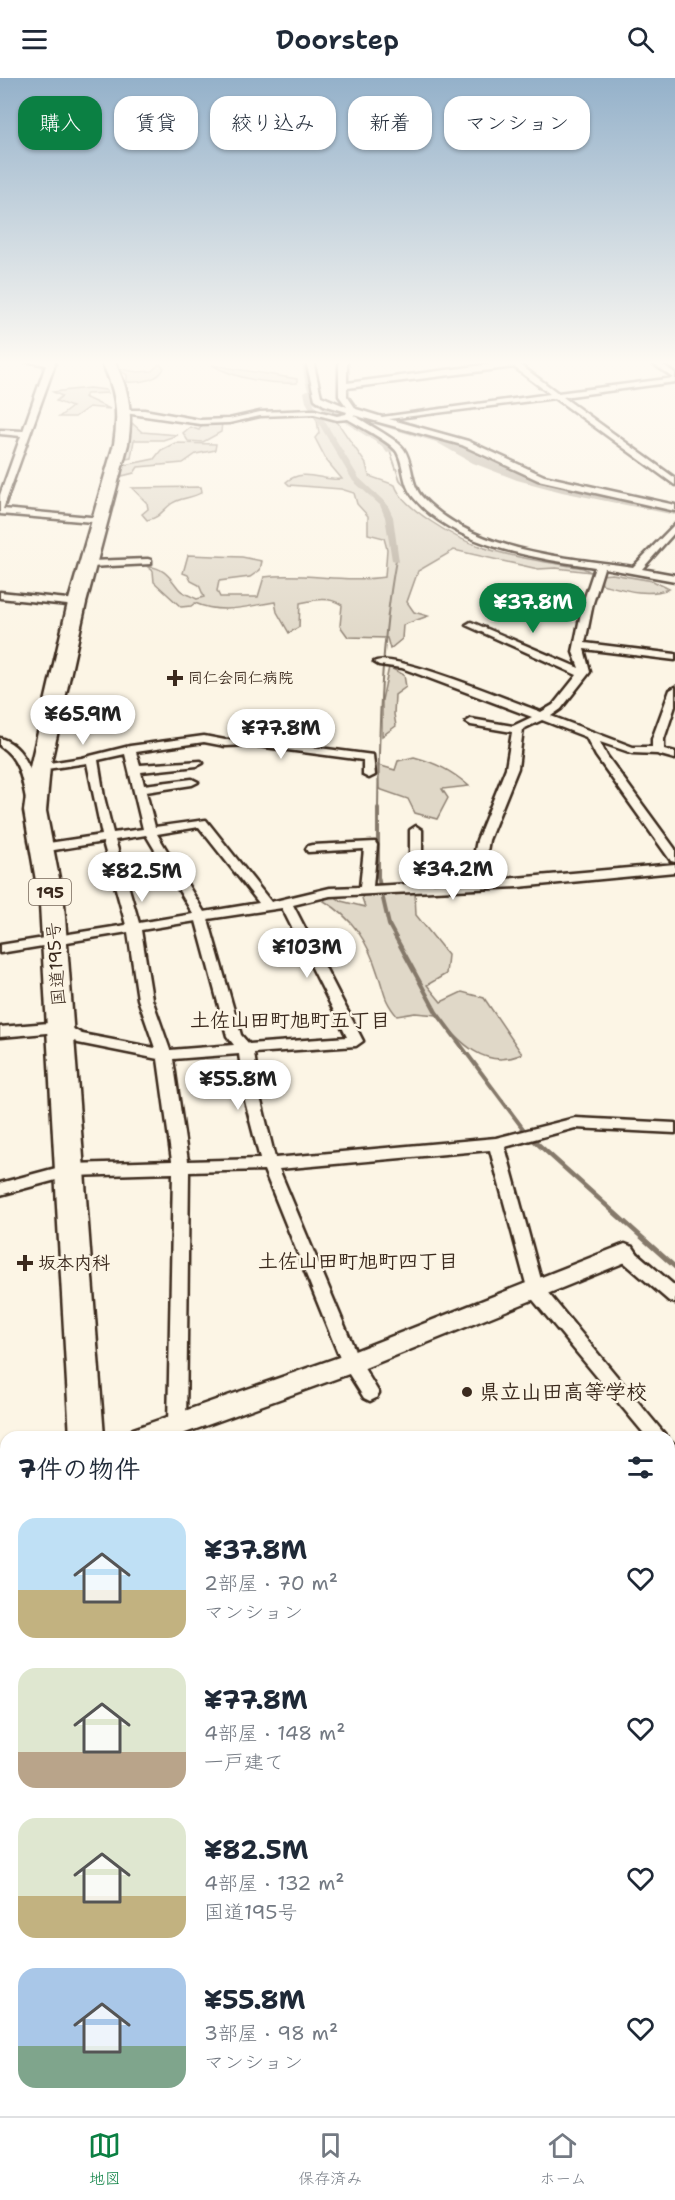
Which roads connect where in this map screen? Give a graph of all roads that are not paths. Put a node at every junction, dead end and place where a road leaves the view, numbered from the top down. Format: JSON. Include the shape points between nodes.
{"nodes":[{"id":1,"x":18,"y":456,"type":"edge"},
{"id":2,"x":118,"y":456,"type":"edge"},
{"id":3,"x":403,"y":456,"type":"edge"},
{"id":4,"x":490,"y":456,"type":"edge"},
{"id":5,"x":639,"y":456,"type":"edge"},
{"id":6,"x":13,"y":469,"type":"junction"},
{"id":7,"x":0,"y":470,"type":"edge"},
{"id":8,"x":675,"y":482,"type":"edge"},
{"id":9,"x":675,"y":508,"type":"edge"},
{"id":10,"x":0,"y":509,"type":"edge"},
{"id":11,"x":101,"y":521,"type":"junction"},
{"id":12,"x":675,"y":527,"type":"edge"},
{"id":13,"x":148,"y":562,"type":"dead end"},
{"id":14,"x":89,"y":564,"type":"junction"},
{"id":15,"x":599,"y":568,"type":"junction"},
{"id":16,"x":635,"y":570,"type":"junction"},
{"id":17,"x":675,"y":578,"type":"edge"},
{"id":18,"x":0,"y":595,"type":"edge"},
{"id":19,"x":77,"y":603,"type":"junction"},
{"id":20,"x":471,"y":625,"type":"dead end"},
{"id":21,"x":580,"y":645,"type":"junction"},
{"id":22,"x":675,"y":657,"type":"edge"},
{"id":23,"x":379,"y":662,"type":"dead end"},
{"id":24,"x":583,"y":674,"type":"junction"},
{"id":25,"x":675,"y":690,"type":"edge"},
{"id":26,"x":543,"y":716,"type":"junction"},
{"id":27,"x":471,"y":722,"type":"dead end"},
{"id":28,"x":518,"y":730,"type":"junction"},
{"id":29,"x":591,"y":735,"type":"junction"},
{"id":30,"x":0,"y":741,"type":"edge"},
{"id":31,"x":130,"y":749,"type":"junction"},
{"id":32,"x":658,"y":752,"type":"junction"},
{"id":33,"x":675,"y":756,"type":"edge"},
{"id":34,"x":92,"y":758,"type":"junction"},
{"id":35,"x":197,"y":763,"type":"dead end"},
{"id":36,"x":40,"y":767,"type":"junction"},
{"id":37,"x":134,"y":769,"type":"junction"},
{"id":38,"x":369,"y":776,"type":"dead end"},
{"id":39,"x":192,"y":782,"type":"dead end"},
{"id":40,"x":139,"y":789,"type":"junction"},
{"id":41,"x":35,"y":810,"type":"junction"},
{"id":42,"x":416,"y":830,"type":"dead end"},
{"id":43,"x":150,"y":832,"type":"junction"},
{"id":44,"x":109,"y":838,"type":"junction"},
{"id":45,"x":669,"y":842,"type":"edge"},
{"id":46,"x":42,"y":848,"type":"junction"},
{"id":47,"x":312,"y":849,"type":"dead end"},
{"id":48,"x":675,"y":858,"type":"edge"},
{"id":49,"x":675,"y":868,"type":"edge"},
{"id":50,"x":475,"y":884,"type":"junction"},
{"id":51,"x":423,"y":887,"type":"junction"},
{"id":52,"x":368,"y":889,"type":"junction"},
{"id":53,"x":286,"y":903,"type":"junction"},
{"id":54,"x":267,"y":905,"type":"junction"},
{"id":55,"x":201,"y":917,"type":"junction"},
{"id":56,"x":134,"y":928,"type":"junction"},
{"id":57,"x":55,"y":941,"type":"junction"},
{"id":58,"x":0,"y":949,"type":"edge"},
{"id":59,"x":61,"y":1027,"type":"junction"},
{"id":60,"x":0,"y":1032,"type":"edge"},
{"id":61,"x":246,"y":1050,"type":"junction"},
{"id":62,"x":165,"y":1055,"type":"junction"},
{"id":63,"x":675,"y":1128,"type":"edge"},
{"id":64,"x":496,"y":1144,"type":"junction"},
{"id":65,"x":269,"y":1164,"type":"junction"},
{"id":66,"x":181,"y":1167,"type":"junction"},
{"id":67,"x":71,"y":1170,"type":"junction"},
{"id":68,"x":0,"y":1189,"type":"edge"},
{"id":69,"x":625,"y":1253,"type":"joint"},
{"id":70,"x":534,"y":1290,"type":"junction"},
{"id":71,"x":675,"y":1296,"type":"edge"},
{"id":72,"x":351,"y":1363,"type":"junction"},
{"id":73,"x":370,"y":1393,"type":"dead end"},
{"id":74,"x":177,"y":1426,"type":"junction"},
{"id":75,"x":87,"y":1431,"type":"edge"},
{"id":76,"x":161,"y":1431,"type":"edge"},
{"id":77,"x":653,"y":1431,"type":"edge"}],
"edges":[{"from":1,"to":6,"type":"street"},
{"from":2,"to":11,"type":"highway","name":"国道195号","number":"195"},
{"from":3,"to":15,"type":"street","via":[[406,479],[424,504],[468,533],[513,550]]},
{"from":4,"to":9,"type":"street","via":[[541,478]]},
{"from":5,"to":8,"type":"street"},
{"from":6,"to":7,"type":"street"},
{"from":6,"to":10,"type":"street"},
{"from":10,"to":11,"type":"street"},
{"from":11,"to":14,"type":"highway","name":"国道195号","number":"195"},
{"from":12,"to":16,"type":"street"},
{"from":13,"to":14,"type":"street"},
{"from":14,"to":19,"type":"highway","name":"国道195号","number":"195"},
{"from":15,"to":16,"type":"street"},
{"from":15,"to":21,"type":"street"},
{"from":16,"to":17,"type":"street"},
{"from":18,"to":19,"type":"street"},
{"from":19,"to":36,"type":"highway","name":"国道195号","number":"195"},
{"from":20,"to":24,"type":"street"},
{"from":21,"to":22,"type":"street"},
{"from":21,"to":24,"type":"street"},
{"from":23,"to":26,"type":"street","via":[[399,663]]},
{"from":24,"to":26,"type":"street","via":[[557,707]]},
{"from":25,"to":32,"type":"street","via":[[658,739]]},
{"from":26,"to":28,"type":"street"},
{"from":26,"to":29,"type":"street"},
{"from":27,"to":28,"type":"street"},
{"from":28,"to":50,"type":"street","via":[[512,768],[483,840]]},
{"from":29,"to":32,"type":"street","via":[[632,750]]},
{"from":29,"to":45,"type":"street","via":[[602,756]]},
{"from":30,"to":41,"type":"street","via":[[11,747],[25,766]]},
{"from":31,"to":34,"type":"street"},
{"from":31,"to":37,"type":"street"},
{"from":31,"to":38,"type":"street","via":[[204,739],[225,743],[250,741],[369,757]]},
{"from":32,"to":33,"type":"street"},
{"from":34,"to":36,"type":"street"},
{"from":34,"to":44,"type":"street"},
{"from":35,"to":37,"type":"street"},
{"from":36,"to":41,"type":"highway","name":"国道195号","number":"195"},
{"from":37,"to":40,"type":"street"},
{"from":39,"to":40,"type":"street"},
{"from":40,"to":43,"type":"street"},
{"from":41,"to":46,"type":"highway","name":"国道195号","number":"195"},
{"from":42,"to":51,"type":"street"},
{"from":43,"to":44,"type":"street"},
{"from":43,"to":54,"type":"street","via":[[202,823]]},
{"from":43,"to":55,"type":"street"},
{"from":44,"to":46,"type":"street"},
{"from":44,"to":56,"type":"street"},
{"from":45,"to":48,"type":"street"},
{"from":46,"to":57,"type":"highway","name":"国道195号","number":"195"},
{"from":47,"to":52,"type":"street","via":[[371,845]]},
{"from":49,"to":50,"type":"street"},
{"from":50,"to":51,"type":"street"},
{"from":51,"to":52,"type":"street"},
{"from":52,"to":53,"type":"street","via":[[330,892]]},
{"from":53,"to":54,"type":"street"},
{"from":53,"to":61,"type":"street","via":[[356,1041]]},
{"from":54,"to":55,"type":"street"},
{"from":55,"to":56,"type":"street"},
{"from":55,"to":61,"type":"street","via":[[234,1036]]},
{"from":56,"to":57,"type":"street"},
{"from":56,"to":62,"type":"street","via":[[145,999]]},
{"from":57,"to":58,"type":"street"},
{"from":57,"to":59,"type":"highway","name":"国道195号","number":"195"},
{"from":59,"to":60,"type":"street"},
{"from":59,"to":62,"type":"street","via":[[78,1038]]},
{"from":59,"to":67,"type":"highway","name":"国道195号","number":"195"},
{"from":61,"to":62,"type":"street"},
{"from":61,"to":65,"type":"street","via":[[253,1101]]},
{"from":62,"to":66,"type":"street"},
{"from":63,"to":64,"type":"street","via":[[575,1123]]},
{"from":64,"to":65,"type":"street"},
{"from":64,"to":70,"type":"street"},
{"from":65,"to":66,"type":"street"},
{"from":65,"to":72,"type":"street"},
{"from":66,"to":67,"type":"street"},
{"from":66,"to":74,"type":"street"},
{"from":67,"to":68,"type":"street"},
{"from":67,"to":75,"type":"highway","name":"国道195号","number":"195"},
{"from":69,"to":70,"type":"street"},
{"from":69,"to":71,"type":"street"},
{"from":70,"to":72,"type":"street"},
{"from":70,"to":77,"type":"street"},
{"from":72,"to":73,"type":"street"},
{"from":72,"to":74,"type":"street"},
{"from":74,"to":76,"type":"street"}]}
